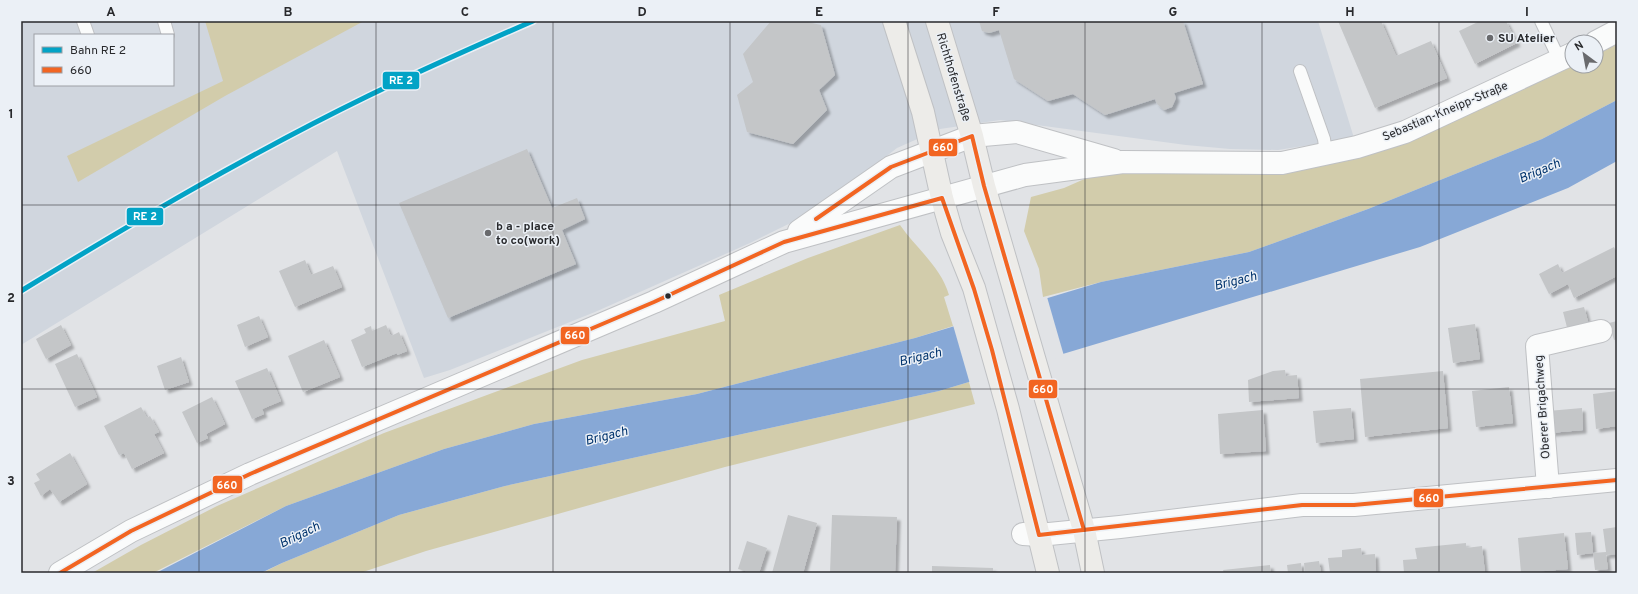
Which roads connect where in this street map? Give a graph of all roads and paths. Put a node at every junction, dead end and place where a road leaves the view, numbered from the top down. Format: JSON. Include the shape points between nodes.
{"nodes":[{"id":1,"x":83,"y":21,"type":"edge"},
{"id":2,"x":164,"y":21,"type":"edge"},
{"id":3,"x":894,"y":21,"type":"edge"},
{"id":4,"x":937,"y":21,"type":"edge"},
{"id":5,"x":1541,"y":21,"type":"edge"},
{"id":6,"x":1617,"y":31,"type":"edge"},
{"id":7,"x":88,"y":34,"type":"edge"},
{"id":8,"x":168,"y":34,"type":"edge"},
{"id":9,"x":1604,"y":38,"type":"edge"},
{"id":10,"x":1564,"y":54,"type":"edge"},
{"id":11,"x":1564,"y":58,"type":"edge"},
{"id":12,"x":1300,"y":71,"type":"dead end"},
{"id":13,"x":972,"y":136,"type":"junction"},
{"id":14,"x":932,"y":150,"type":"junction"},
{"id":15,"x":1326,"y":154,"type":"junction"},
{"id":16,"x":1123,"y":162,"type":"junction"},
{"id":17,"x":984,"y":186,"type":"junction"},
{"id":18,"x":942,"y":198,"type":"junction"},
{"id":19,"x":784,"y":242,"type":"junction"},
{"id":20,"x":1601,"y":330,"type":"dead end"},
{"id":21,"x":1617,"y":480,"type":"edge"},
{"id":22,"x":1548,"y":487,"type":"junction"},
{"id":23,"x":1084,"y":530,"type":"junction"},
{"id":24,"x":1031,"y":534,"type":"junction"},
{"id":25,"x":60,"y":573,"type":"edge"},
{"id":26,"x":1048,"y":573,"type":"edge"},
{"id":27,"x":1093,"y":573,"type":"edge"}],
"edges":[{"from":1,"to":7,"type":"lane"},
{"from":2,"to":8,"type":"lane"},
{"from":3,"to":14,"type":"street"},
{"from":4,"to":13,"type":"street","name":"Richthofenstraße"},
{"from":5,"to":10,"type":"lane"},
{"from":6,"to":9,"type":"street"},
{"from":11,"to":15,"type":"street","name":"Sebastian-Kneipp-Straße","via":[[1405,132]]},
{"from":12,"to":15,"type":"lane","via":[[1324,139]]},
{"from":13,"to":14,"type":"street","name":"Sebastian-Kneipp-Straße"},
{"from":13,"to":16,"type":"street","name":"Sebastian-Kneipp-Straße","via":[[1017,132]]},
{"from":13,"to":17,"type":"street","name":"Richthofenstraße"},
{"from":14,"to":18,"type":"street"},
{"from":14,"to":19,"type":"street","name":"Sebastian-Kneipp-Straße","via":[[891,167]]},
{"from":15,"to":16,"type":"street","name":"Sebastian-Kneipp-Straße","via":[[1282,163]]},
{"from":16,"to":17,"type":"street","name":"Sebastian-Kneipp-Straße","via":[[1025,175]]},
{"from":17,"to":18,"type":"street","name":"Sebastian-Kneipp-Straße"},
{"from":17,"to":23,"type":"street","name":"Richthofenstraße"},
{"from":18,"to":19,"type":"street","name":"Sebastian-Kneipp-Straße"},
{"from":18,"to":24,"type":"street","via":[[952,233],[974,288],[1008,409]]},
{"from":19,"to":25,"type":"street","name":"Sebastian-Kneipp-Straße","via":[[654,302],[250,474],[131,531]]},
{"from":20,"to":22,"type":"street","name":"Oberer Brigachweg","via":[[1537,346]]},
{"from":21,"to":22,"type":"street"},
{"from":22,"to":23,"type":"street","via":[[1354,505],[1302,504]]},
{"from":23,"to":24,"type":"street"},
{"from":23,"to":27,"type":"street","name":"Richthofenstraße"},
{"from":24,"to":26,"type":"street"}]}
